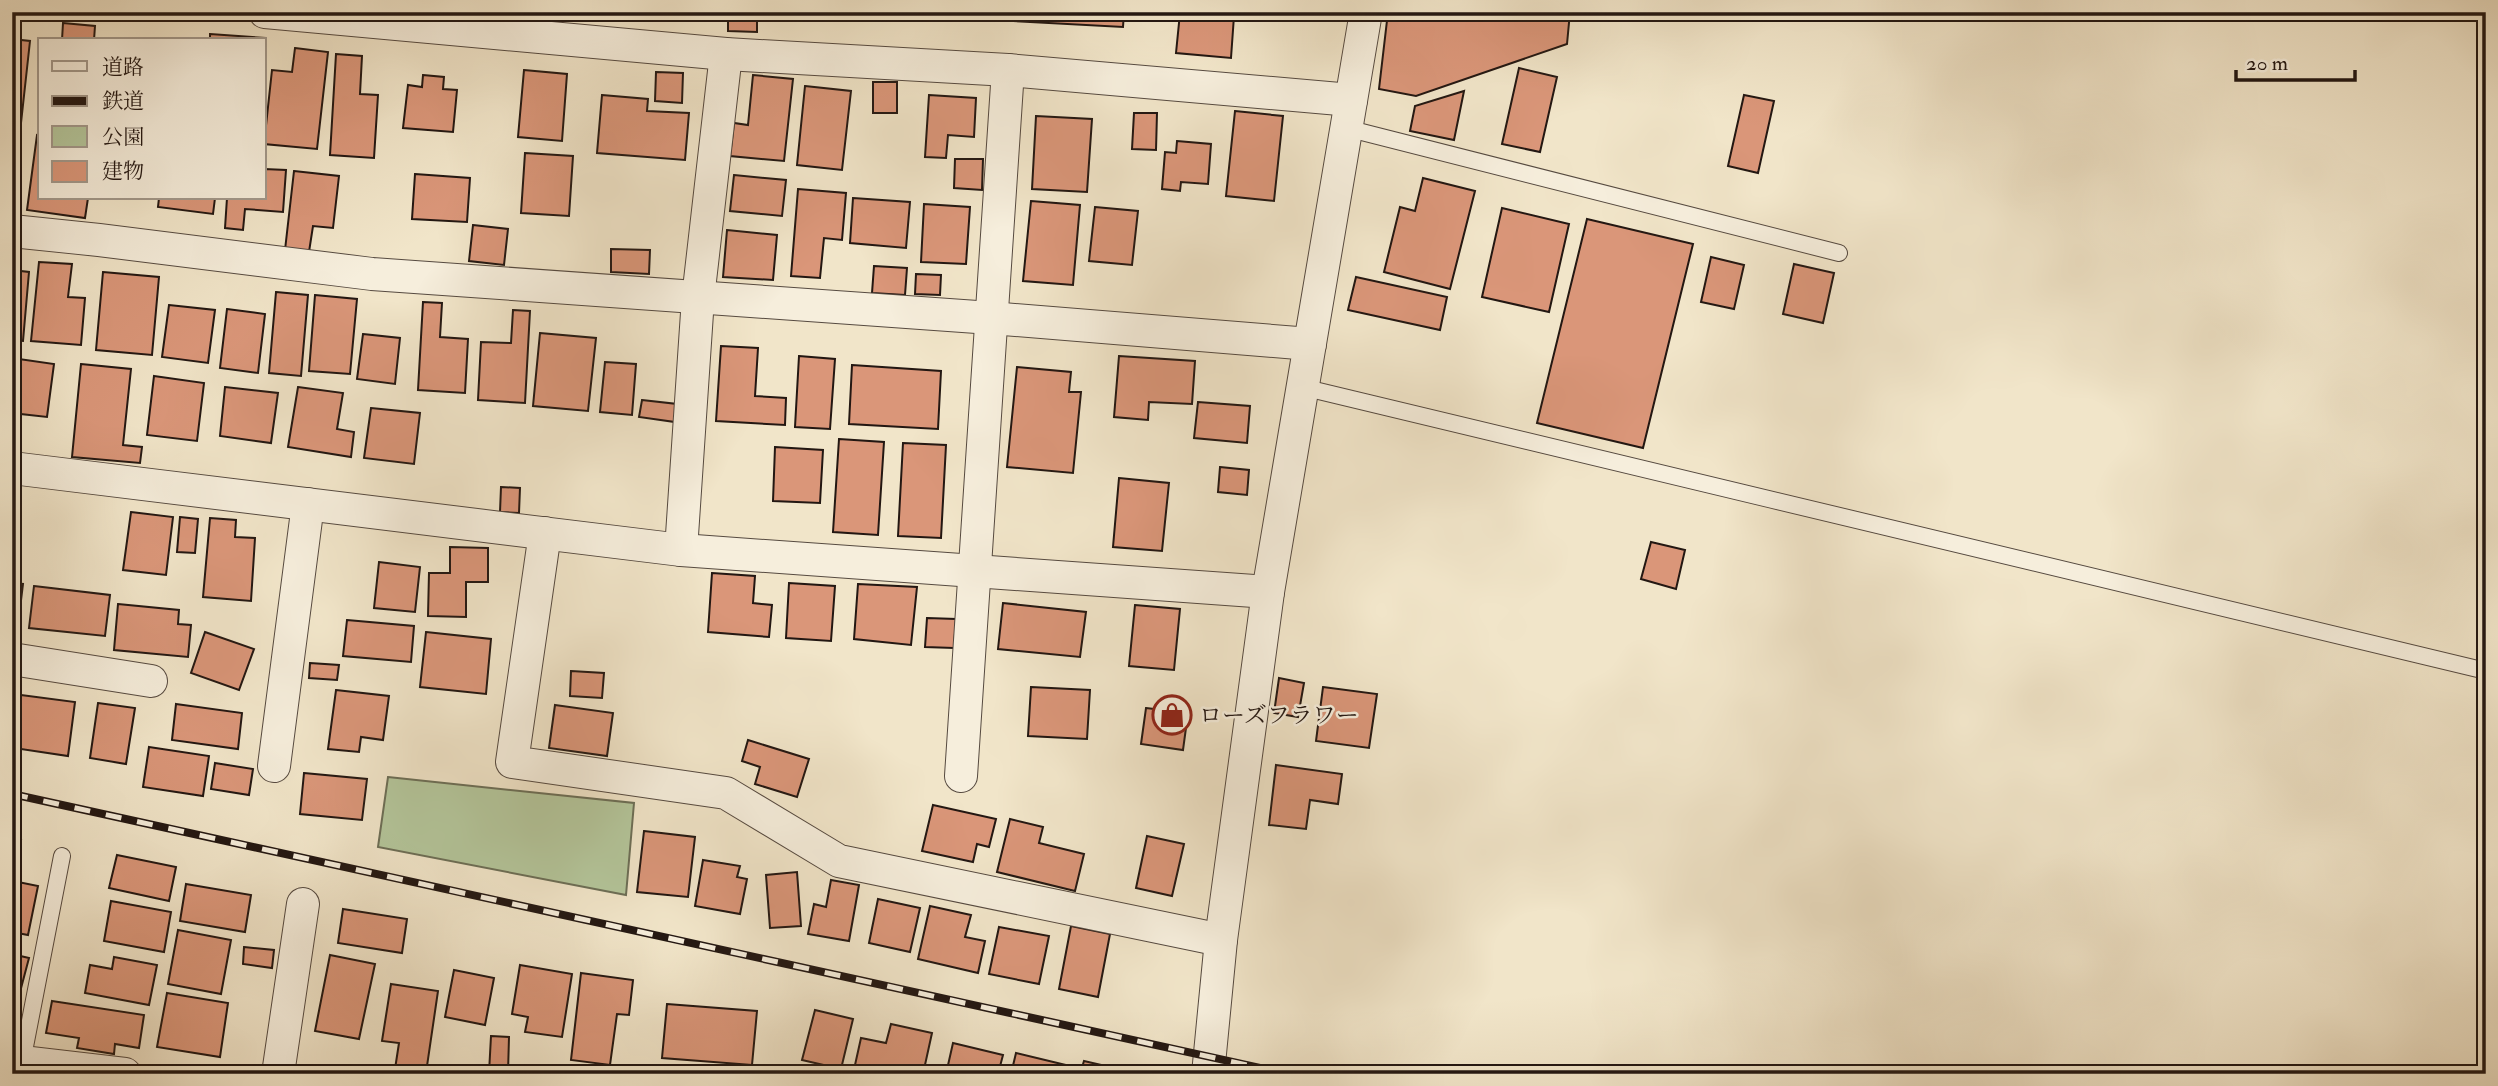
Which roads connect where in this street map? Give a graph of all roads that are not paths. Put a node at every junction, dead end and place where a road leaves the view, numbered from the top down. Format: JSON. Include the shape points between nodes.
{"nodes":[{"id":1,"x":265,"y":12,"type":"edge"},
{"id":2,"x":1366,"y":12,"type":"edge"},
{"id":3,"x":726,"y":54,"type":"junction"},
{"id":4,"x":1007,"y":70,"type":"junction"},
{"id":5,"x":1348,"y":114,"type":"junction"},
{"id":6,"x":12,"y":231,"type":"edge"},
{"id":7,"x":1839,"y":253,"type":"dead end"},
{"id":8,"x":698,"y":298,"type":"junction"},
{"id":9,"x":991,"y":318,"type":"junction"},
{"id":10,"x":1310,"y":344,"type":"junction"},
{"id":11,"x":1302,"y":387,"type":"junction"},
{"id":12,"x":12,"y":468,"type":"edge"},
{"id":13,"x":308,"y":504,"type":"junction"},
{"id":14,"x":545,"y":533,"type":"junction"},
{"id":15,"x":681,"y":550,"type":"junction"},
{"id":16,"x":975,"y":570,"type":"junction"},
{"id":17,"x":1268,"y":592,"type":"junction"},
{"id":18,"x":12,"y":659,"type":"edge"},
{"id":19,"x":2486,"y":671,"type":"edge"},
{"id":20,"x":151,"y":681,"type":"dead end"},
{"id":21,"x":274,"y":765,"type":"dead end"},
{"id":22,"x":961,"y":776,"type":"dead end"},
{"id":23,"x":62,"y":856,"type":"dead end"},
{"id":24,"x":303,"y":904,"type":"dead end"},
{"id":25,"x":1221,"y":940,"type":"junction"},
{"id":26,"x":17,"y":1063,"type":"edge"},
{"id":27,"x":125,"y":1074,"type":"edge"},
{"id":28,"x":278,"y":1074,"type":"edge"},
{"id":29,"x":1208,"y":1074,"type":"edge"}],
"edges":[{"from":1,"to":3,"type":"street"},
{"from":2,"to":5,"type":"street"},
{"from":3,"to":4,"type":"street"},
{"from":3,"to":8,"type":"street"},
{"from":4,"to":5,"type":"street"},
{"from":4,"to":9,"type":"street"},
{"from":5,"to":7,"type":"lane"},
{"from":5,"to":10,"type":"street"},
{"from":6,"to":8,"type":"street","via":[[372,274]]},
{"from":8,"to":9,"type":"street"},
{"from":8,"to":15,"type":"street"},
{"from":9,"to":10,"type":"street"},
{"from":9,"to":16,"type":"street"},
{"from":10,"to":11,"type":"street"},
{"from":11,"to":17,"type":"street"},
{"from":11,"to":19,"type":"lane"},
{"from":12,"to":13,"type":"street"},
{"from":13,"to":14,"type":"street"},
{"from":13,"to":21,"type":"street"},
{"from":14,"to":15,"type":"street"},
{"from":14,"to":25,"type":"street","via":[[512,762],[726,793],[839,861]]},
{"from":15,"to":16,"type":"street"},
{"from":16,"to":17,"type":"street"},
{"from":16,"to":22,"type":"street"},
{"from":17,"to":25,"type":"street"},
{"from":18,"to":20,"type":"street"},
{"from":23,"to":26,"type":"lane"},
{"from":24,"to":28,"type":"street"},
{"from":25,"to":29,"type":"street"},
{"from":26,"to":27,"type":"street"}]}
